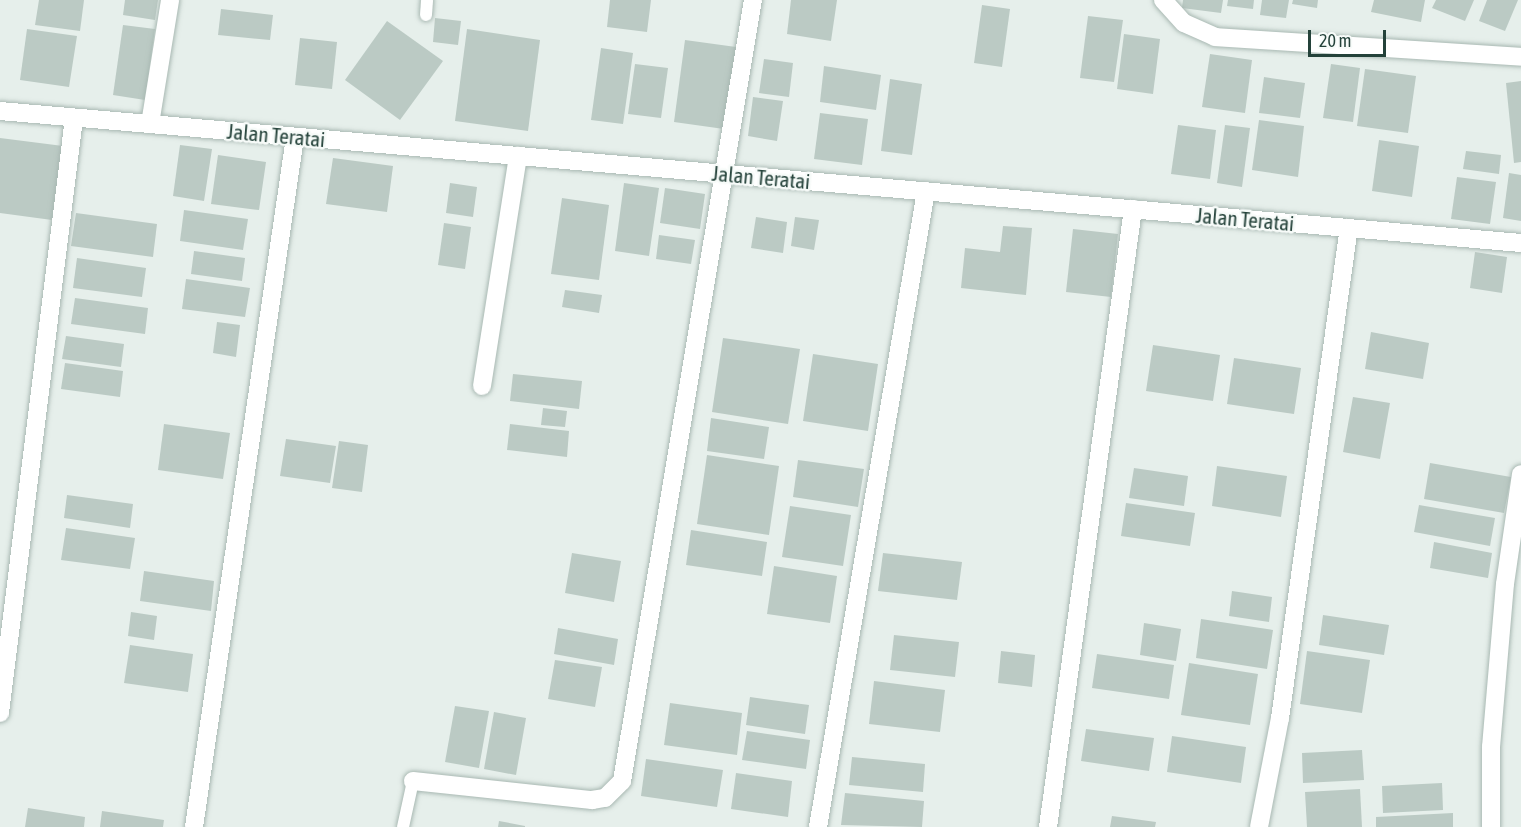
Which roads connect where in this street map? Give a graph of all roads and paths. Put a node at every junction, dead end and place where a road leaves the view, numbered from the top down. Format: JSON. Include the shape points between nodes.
{"nodes":[{"id":1,"x":170,"y":0,"type":"edge"},
{"id":2,"x":427,"y":0,"type":"edge"},
{"id":3,"x":753,"y":0,"type":"edge"},
{"id":4,"x":1163,"y":0,"type":"edge"},
{"id":5,"x":426,"y":15,"type":"dead end"},
{"id":6,"x":1521,"y":57,"type":"edge"},
{"id":7,"x":0,"y":111,"type":"edge"},
{"id":8,"x":74,"y":118,"type":"junction"},
{"id":9,"x":150,"y":124,"type":"junction"},
{"id":10,"x":295,"y":137,"type":"junction"},
{"id":11,"x":518,"y":156,"type":"junction"},
{"id":12,"x":723,"y":174,"type":"junction"},
{"id":13,"x":927,"y":191,"type":"junction"},
{"id":14,"x":1133,"y":209,"type":"junction"},
{"id":15,"x":1349,"y":228,"type":"junction"},
{"id":16,"x":1521,"y":243,"type":"edge"},
{"id":17,"x":482,"y":386,"type":"dead end"},
{"id":18,"x":1521,"y":474,"type":"edge"},
{"id":19,"x":1513,"y":585,"type":"edge"},
{"id":20,"x":0,"y":713,"type":"edge"},
{"id":21,"x":413,"y":781,"type":"joint"},
{"id":22,"x":194,"y":827,"type":"edge"},
{"id":23,"x":403,"y":827,"type":"edge"},
{"id":24,"x":818,"y":827,"type":"edge"},
{"id":25,"x":1048,"y":827,"type":"edge"},
{"id":26,"x":1259,"y":827,"type":"edge"},
{"id":27,"x":1491,"y":827,"type":"edge"}],
"edges":[{"from":1,"to":9,"type":"street"},
{"from":2,"to":5,"type":"lane"},
{"from":3,"to":12,"type":"street"},
{"from":4,"to":6,"type":"street","via":[[1184,23],[1215,37]]},
{"from":7,"to":8,"type":"street","name":"Jalan Teratai"},
{"from":8,"to":9,"type":"street","name":"Jalan Teratai"},
{"from":8,"to":20,"type":"street"},
{"from":9,"to":10,"type":"street","name":"Jalan Teratai"},
{"from":10,"to":11,"type":"street","name":"Jalan Teratai"},
{"from":10,"to":22,"type":"street"},
{"from":11,"to":12,"type":"street","name":"Jalan Teratai"},
{"from":11,"to":17,"type":"street"},
{"from":12,"to":13,"type":"street","name":"Jalan Teratai"},
{"from":12,"to":21,"type":"street","via":[[622,781],[605,798],[591,800]]},
{"from":13,"to":14,"type":"street","name":"Jalan Teratai"},
{"from":13,"to":24,"type":"street"},
{"from":14,"to":15,"type":"street","name":"Jalan Teratai"},
{"from":14,"to":25,"type":"street"},
{"from":15,"to":16,"type":"street","name":"Jalan Teratai"},
{"from":15,"to":26,"type":"street","via":[[1280,718]]},
{"from":18,"to":19,"type":"street"},
{"from":19,"to":27,"type":"street","via":[[1491,747]]},
{"from":21,"to":23,"type":"lane"}]}
